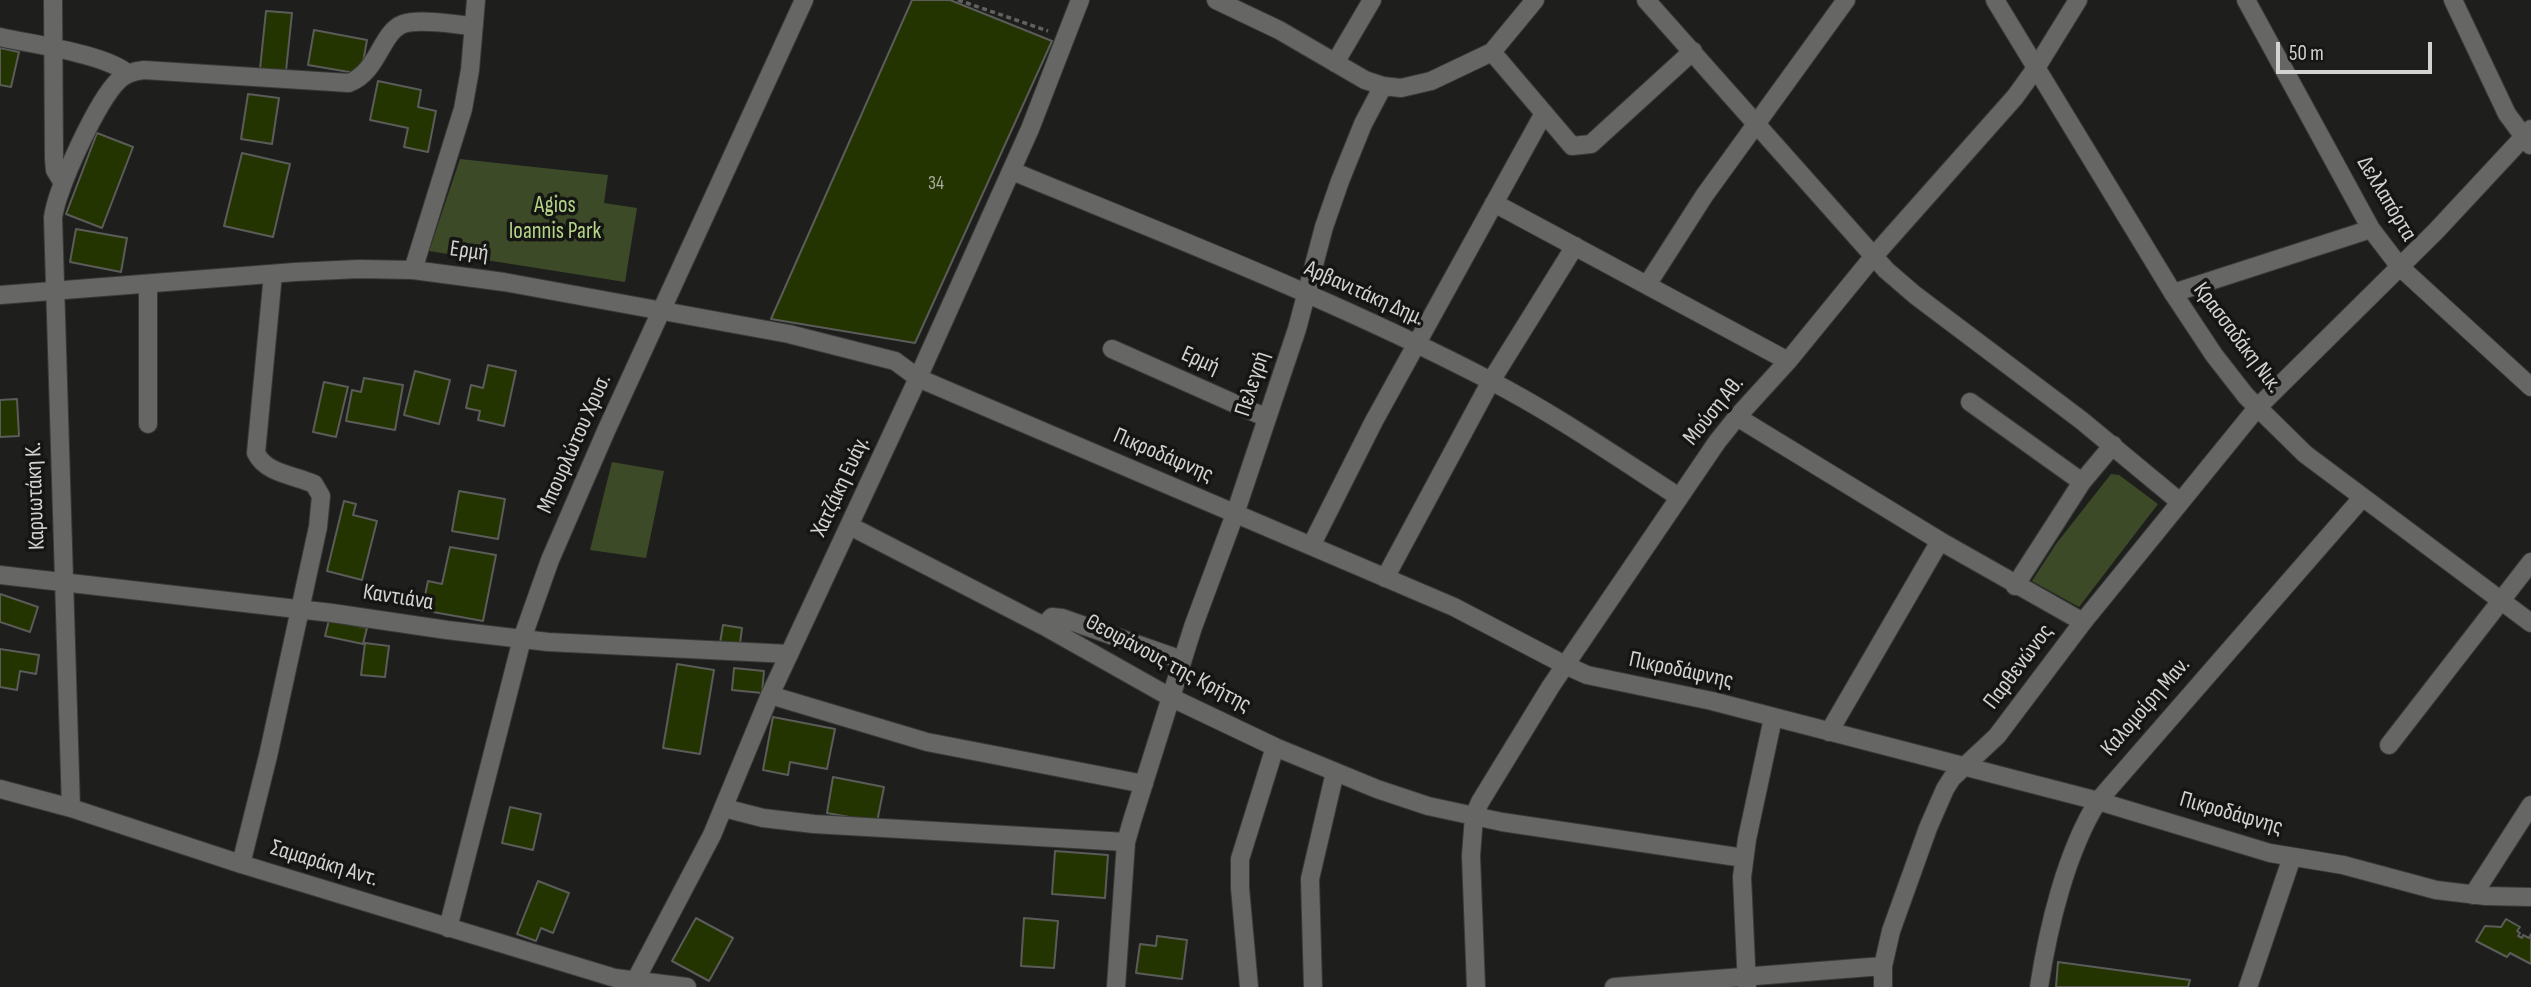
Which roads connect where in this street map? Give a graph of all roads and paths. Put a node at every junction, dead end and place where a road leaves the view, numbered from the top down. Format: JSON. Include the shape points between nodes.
{"nodes":[{"id":1,"x":53,"y":0,"type":"edge"},
{"id":2,"x":476,"y":0,"type":"edge"},
{"id":3,"x":804,"y":0,"type":"edge"},
{"id":4,"x":958,"y":0,"type":"edge"},
{"id":5,"x":1080,"y":0,"type":"edge"},
{"id":6,"x":1216,"y":0,"type":"edge"},
{"id":7,"x":1372,"y":0,"type":"edge"},
{"id":8,"x":1535,"y":0,"type":"edge"},
{"id":9,"x":1646,"y":0,"type":"edge"},
{"id":10,"x":1846,"y":0,"type":"edge"},
{"id":11,"x":1995,"y":0,"type":"edge"},
{"id":12,"x":2078,"y":0,"type":"edge"},
{"id":13,"x":2246,"y":0,"type":"edge"},
{"id":14,"x":2453,"y":0,"type":"edge"},
{"id":15,"x":474,"y":26,"type":"junction"},
{"id":16,"x":0,"y":37,"type":"edge"},
{"id":17,"x":1066,"y":37,"type":"junction"},
{"id":18,"x":54,"y":49,"type":"junction"},
{"id":19,"x":1693,"y":51,"type":"junction"},
{"id":20,"x":1492,"y":52,"type":"junction"},
{"id":21,"x":1335,"y":63,"type":"junction"},
{"id":22,"x":2036,"y":68,"type":"junction"},
{"id":23,"x":128,"y":74,"type":"junction"},
{"id":24,"x":1383,"y":86,"type":"junction"},
{"id":25,"x":1544,"y":113,"type":"junction"},
{"id":26,"x":1756,"y":123,"type":"junction"},
{"id":27,"x":2528,"y":137,"type":"edge"},
{"id":28,"x":1012,"y":171,"type":"junction"},
{"id":29,"x":63,"y":183,"type":"junction"},
{"id":30,"x":1494,"y":204,"type":"junction"},
{"id":31,"x":2371,"y":229,"type":"junction"},
{"id":32,"x":1575,"y":246,"type":"junction"},
{"id":33,"x":1873,"y":257,"type":"junction"},
{"id":34,"x":2400,"y":267,"type":"junction"},
{"id":35,"x":413,"y":270,"type":"junction"},
{"id":36,"x":273,"y":274,"type":"junction"},
{"id":37,"x":148,"y":284,"type":"junction"},
{"id":38,"x":1647,"y":285,"type":"junction"},
{"id":39,"x":54,"y":291,"type":"junction"},
{"id":40,"x":2173,"y":293,"type":"junction"},
{"id":41,"x":1306,"y":294,"type":"junction"},
{"id":42,"x":0,"y":295,"type":"edge"},
{"id":43,"x":663,"y":310,"type":"junction"},
{"id":44,"x":1416,"y":344,"type":"junction"},
{"id":45,"x":1112,"y":349,"type":"dead end"},
{"id":46,"x":1788,"y":361,"type":"junction"},
{"id":47,"x":918,"y":377,"type":"junction"},
{"id":48,"x":1491,"y":381,"type":"junction"},
{"id":49,"x":2531,"y":387,"type":"edge"},
{"id":50,"x":1970,"y":402,"type":"dead end"},
{"id":51,"x":2257,"y":408,"type":"junction"},
{"id":52,"x":1737,"y":417,"type":"junction"},
{"id":53,"x":1267,"y":418,"type":"junction"},
{"id":54,"x":148,"y":424,"type":"dead end"},
{"id":55,"x":2113,"y":446,"type":"junction"},
{"id":56,"x":2082,"y":482,"type":"junction"},
{"id":57,"x":1679,"y":497,"type":"junction"},
{"id":58,"x":2362,"y":498,"type":"junction"},
{"id":59,"x":2180,"y":502,"type":"junction"},
{"id":60,"x":1235,"y":514,"type":"junction"},
{"id":61,"x":850,"y":526,"type":"junction"},
{"id":62,"x":1940,"y":541,"type":"junction"},
{"id":63,"x":1311,"y":546,"type":"junction"},
{"id":64,"x":2531,"y":562,"type":"edge"},
{"id":65,"x":0,"y":575,"type":"edge"},
{"id":66,"x":1385,"y":578,"type":"junction"},
{"id":67,"x":64,"y":581,"type":"junction"},
{"id":68,"x":2015,"y":586,"type":"junction"},
{"id":69,"x":2501,"y":602,"type":"junction"},
{"id":70,"x":301,"y":609,"type":"junction"},
{"id":71,"x":2083,"y":622,"type":"junction"},
{"id":72,"x":2531,"y":623,"type":"edge"},
{"id":73,"x":1044,"y":626,"type":"junction"},
{"id":74,"x":522,"y":639,"type":"junction"},
{"id":75,"x":789,"y":654,"type":"junction"},
{"id":76,"x":1182,"y":660,"type":"junction"},
{"id":77,"x":1565,"y":665,"type":"junction"},
{"id":78,"x":770,"y":695,"type":"junction"},
{"id":79,"x":1170,"y":697,"type":"junction"},
{"id":80,"x":1773,"y":718,"type":"junction"},
{"id":81,"x":1829,"y":732,"type":"junction"},
{"id":82,"x":2389,"y":745,"type":"dead end"},
{"id":83,"x":1275,"y":747,"type":"junction"},
{"id":84,"x":1963,"y":767,"type":"junction"},
{"id":85,"x":1335,"y":772,"type":"junction"},
{"id":86,"x":1144,"y":785,"type":"junction"},
{"id":87,"x":0,"y":789,"type":"edge"},
{"id":88,"x":2098,"y":801,"type":"junction"},
{"id":89,"x":2531,"y":805,"type":"edge"},
{"id":90,"x":71,"y":808,"type":"junction"},
{"id":91,"x":724,"y":808,"type":"junction"},
{"id":92,"x":1474,"y":816,"type":"junction"},
{"id":93,"x":1126,"y":842,"type":"junction"},
{"id":94,"x":2292,"y":856,"type":"junction"},
{"id":95,"x":1744,"y":858,"type":"junction"},
{"id":96,"x":241,"y":864,"type":"junction"},
{"id":97,"x":2473,"y":895,"type":"junction"},
{"id":98,"x":2531,"y":897,"type":"edge"},
{"id":99,"x":448,"y":928,"type":"junction"},
{"id":100,"x":1883,"y":967,"type":"junction"},
{"id":101,"x":1746,"y":982,"type":"edge"},
{"id":102,"x":633,"y":984,"type":"edge"},
{"id":103,"x":687,"y":987,"type":"edge"},
{"id":104,"x":1116,"y":987,"type":"edge"},
{"id":105,"x":1249,"y":987,"type":"edge"},
{"id":106,"x":1313,"y":987,"type":"edge"},
{"id":107,"x":1476,"y":987,"type":"edge"},
{"id":108,"x":1614,"y":987,"type":"edge"},
{"id":109,"x":1883,"y":987,"type":"edge"},
{"id":110,"x":2039,"y":987,"type":"edge"},
{"id":111,"x":2248,"y":987,"type":"edge"}],
"edges":[{"from":1,"to":18,"type":"street"},
{"from":2,"to":15,"type":"street"},
{"from":3,"to":43,"type":"street","name":"Μπουρλώτου Χρυσ."},
{"from":4,"to":17,"type":"path"},
{"from":5,"to":17,"type":"street","name":"Χατζάκη Ευάγ."},
{"from":6,"to":21,"type":"street"},
{"from":7,"to":21,"type":"street"},
{"from":8,"to":20,"type":"street"},
{"from":9,"to":19,"type":"street"},
{"from":10,"to":26,"type":"street"},
{"from":11,"to":22,"type":"street","name":"Κρασσαδάκη Νικ."},
{"from":12,"to":22,"type":"street","name":"Μούση Αθ."},
{"from":13,"to":31,"type":"street","name":"Δελλαπόρτα"},
{"from":14,"to":27,"type":"street","via":[[2497,93]]},
{"from":15,"to":23,"type":"street","via":[[401,25],[368,71],[342,84],[144,70]]},
{"from":15,"to":35,"type":"street","via":[[463,109]]},
{"from":16,"to":18,"type":"street"},
{"from":17,"to":28,"type":"street","name":"Χατζάκη Ευάγ."},
{"from":18,"to":23,"type":"street","via":[[106,62]]},
{"from":18,"to":29,"type":"street","via":[[54,159]]},
{"from":19,"to":25,"type":"street","via":[[1591,144],[1572,146]]},
{"from":19,"to":26,"type":"street"},
{"from":20,"to":24,"type":"street","via":[[1422,84]]},
{"from":20,"to":25,"type":"street"},
{"from":21,"to":24,"type":"street"},
{"from":22,"to":33,"type":"street","name":"Μούση Αθ.","via":[[1985,134]]},
{"from":22,"to":40,"type":"street","name":"Κρασσαδάκη Νικ."},
{"from":23,"to":29,"type":"street","name":"Καρυωτάκη Κ.","via":[[104,100]]},
{"from":24,"to":41,"type":"street","name":"Πελεγρή","via":[[1340,181]]},
{"from":25,"to":30,"type":"street"},
{"from":26,"to":33,"type":"street"},
{"from":26,"to":38,"type":"street"},
{"from":27,"to":34,"type":"street","name":"Παρθενώνος"},
{"from":28,"to":41,"type":"street","name":"Αρβανιτάκη Δημ."},
{"from":28,"to":47,"type":"street","name":"Χατζάκη Ευάγ."},
{"from":29,"to":39,"type":"street","name":"Καρυωτάκη Κ.","via":[[53,218]]},
{"from":30,"to":32,"type":"street"},
{"from":30,"to":44,"type":"street"},
{"from":31,"to":34,"type":"street","name":"Δελλαπόρτα"},
{"from":31,"to":40,"type":"street"},
{"from":32,"to":38,"type":"street"},
{"from":32,"to":48,"type":"street"},
{"from":33,"to":46,"type":"street","name":"Μούση Αθ."},
{"from":33,"to":55,"type":"street","via":[[1915,295]]},
{"from":34,"to":49,"type":"street","name":"Δελλαπόρτα"},
{"from":34,"to":51,"type":"street","name":"Παρθενώνος"},
{"from":35,"to":36,"type":"street","name":"Ερμή"},
{"from":35,"to":43,"type":"street","name":"Ερμή"},
{"from":36,"to":37,"type":"street","name":"Ερμή"},
{"from":36,"to":70,"type":"street","via":[[256,449],[266,465],[314,484],[321,496]]},
{"from":37,"to":39,"type":"street","name":"Ερμή"},
{"from":37,"to":54,"type":"street"},
{"from":38,"to":46,"type":"street"},
{"from":39,"to":42,"type":"street","name":"Ερμή"},
{"from":39,"to":67,"type":"street","name":"Καρυωτάκη Κ."},
{"from":40,"to":51,"type":"street","name":"Κρασσαδάκη Νικ.","via":[[2225,371]]},
{"from":41,"to":44,"type":"street","name":"Αρβανιτάκη Δημ."},
{"from":41,"to":53,"type":"street","name":"Πελεγρή"},
{"from":43,"to":47,"type":"street","name":"Ερμή","via":[[789,334],[895,361]]},
{"from":43,"to":74,"type":"street","name":"Μπουρλώτου Χρυσ.","via":[[562,531]]},
{"from":44,"to":48,"type":"street","name":"Αρβανιτάκη Δημ."},
{"from":44,"to":63,"type":"street"},
{"from":45,"to":53,"type":"street","name":"Ερμή"},
{"from":46,"to":52,"type":"street","name":"Μούση Αθ."},
{"from":47,"to":60,"type":"street","name":"Πικροδάφνης"},
{"from":47,"to":61,"type":"street","name":"Χατζάκη Ευάγ."},
{"from":48,"to":57,"type":"street","name":"Αρβανιτάκη Δημ."},
{"from":48,"to":66,"type":"street"},
{"from":50,"to":56,"type":"street"},
{"from":51,"to":58,"type":"street","name":"Κρασσαδάκη Νικ.","via":[[2305,454]]},
{"from":51,"to":59,"type":"street","name":"Παρθενώνος"},
{"from":52,"to":57,"type":"street","name":"Μούση Αθ."},
{"from":52,"to":62,"type":"street"},
{"from":53,"to":60,"type":"street","name":"Πελεγρή"},
{"from":55,"to":56,"type":"street"},
{"from":55,"to":59,"type":"street"},
{"from":56,"to":68,"type":"street"},
{"from":57,"to":77,"type":"street","name":"Μούση Αθ."},
{"from":58,"to":69,"type":"street","name":"Κρασσαδάκη Νικ."},
{"from":58,"to":88,"type":"street","name":"Καλομοίρη Μαν."},
{"from":59,"to":71,"type":"street","name":"Παρθενώνος"},
{"from":60,"to":63,"type":"street","name":"Πικροδάφνης"},
{"from":60,"to":76,"type":"street","name":"Πελεγρή"},
{"from":61,"to":73,"type":"street","name":"Θεοφάνους της Κρήτης"},
{"from":61,"to":75,"type":"street","name":"Χατζάκη Ευάγ."},
{"from":62,"to":68,"type":"street"},
{"from":62,"to":81,"type":"street"},
{"from":63,"to":66,"type":"street","name":"Πικροδάφνης"},
{"from":64,"to":69,"type":"street"},
{"from":65,"to":67,"type":"street","name":"Καντιάνα"},
{"from":66,"to":77,"type":"street","name":"Πικροδάφνης","via":[[1464,612]]},
{"from":67,"to":70,"type":"street","name":"Καντιάνα"},
{"from":67,"to":90,"type":"street","name":"Καρυωτάκη Κ."},
{"from":68,"to":71,"type":"street"},
{"from":69,"to":72,"type":"street","name":"Κρασσαδάκη Νικ."},
{"from":69,"to":82,"type":"street"},
{"from":70,"to":74,"type":"street","name":"Καντιάνα"},
{"from":70,"to":96,"type":"street"},
{"from":71,"to":84,"type":"street","name":"Παρθενώνος","via":[[1997,736]]},
{"from":73,"to":76,"type":"street","via":[[1052,617],[1062,618]]},
{"from":73,"to":79,"type":"street","name":"Θεοφάνους της Κρήτης"},
{"from":74,"to":75,"type":"street","name":"Καντιάνα"},
{"from":74,"to":99,"type":"street","name":"Μπουρλώτου Χρυσ."},
{"from":75,"to":78,"type":"street","name":"Χατζάκη Ευάγ."},
{"from":76,"to":79,"type":"street","name":"Πελεγρή"},
{"from":77,"to":80,"type":"street","name":"Πικροδάφνης","via":[[1602,679]]},
{"from":77,"to":92,"type":"street","name":"Μούση Αθ.","via":[[1495,774]]},
{"from":78,"to":86,"type":"street","via":[[926,741]]},
{"from":78,"to":91,"type":"street","name":"Χατζάκη Ευάγ."},
{"from":79,"to":83,"type":"street","name":"Θεοφάνους της Κρήτης"},
{"from":79,"to":86,"type":"street","name":"Πελεγρή"},
{"from":80,"to":81,"type":"street","name":"Πικροδάφνης"},
{"from":80,"to":95,"type":"street"},
{"from":81,"to":84,"type":"street","name":"Πικροδάφνης"},
{"from":83,"to":85,"type":"street","name":"Θεοφάνους της Κρήτης"},
{"from":83,"to":105,"type":"street","via":[[1240,859]]},
{"from":84,"to":88,"type":"street","name":"Πικροδάφνης"},
{"from":84,"to":100,"type":"street","name":"Παρθενώνος","via":[[1945,789],[1932,818]]},
{"from":85,"to":92,"type":"street","name":"Θεοφάνους της Κρήτης","via":[[1414,802]]},
{"from":85,"to":106,"type":"street","via":[[1310,879]]},
{"from":86,"to":93,"type":"street","name":"Πελεγρή"},
{"from":87,"to":90,"type":"street","name":"Σαμαράκη Αντ."},
{"from":88,"to":94,"type":"street","name":"Πικροδάφνης","via":[[2239,845]]},
{"from":88,"to":110,"type":"street","name":"Καλομοίρη Μαν.","via":[[2065,878]]},
{"from":89,"to":97,"type":"street"},
{"from":90,"to":96,"type":"street","name":"Σαμαράκη Αντ."},
{"from":91,"to":93,"type":"street","via":[[814,824]]},
{"from":91,"to":102,"type":"street","name":"Χατζάκη Ευάγ."},
{"from":92,"to":95,"type":"street","name":"Θεοφάνους της Κρήτης"},
{"from":92,"to":107,"type":"street"},
{"from":93,"to":104,"type":"street","name":"Πελεγρή"},
{"from":94,"to":97,"type":"street","name":"Πικροδάφνης"},
{"from":94,"to":111,"type":"street"},
{"from":95,"to":101,"type":"street"},
{"from":96,"to":99,"type":"street","name":"Σαμαράκη Αντ."},
{"from":97,"to":98,"type":"street","name":"Πικροδάφνης"},
{"from":99,"to":102,"type":"street","name":"Σαμαράκη Αντ."},
{"from":100,"to":101,"type":"street"},
{"from":100,"to":109,"type":"street","name":"Παρθενώνος"},
{"from":101,"to":108,"type":"street"},
{"from":102,"to":103,"type":"street","name":"Σαμαράκη Αντ."}]}
